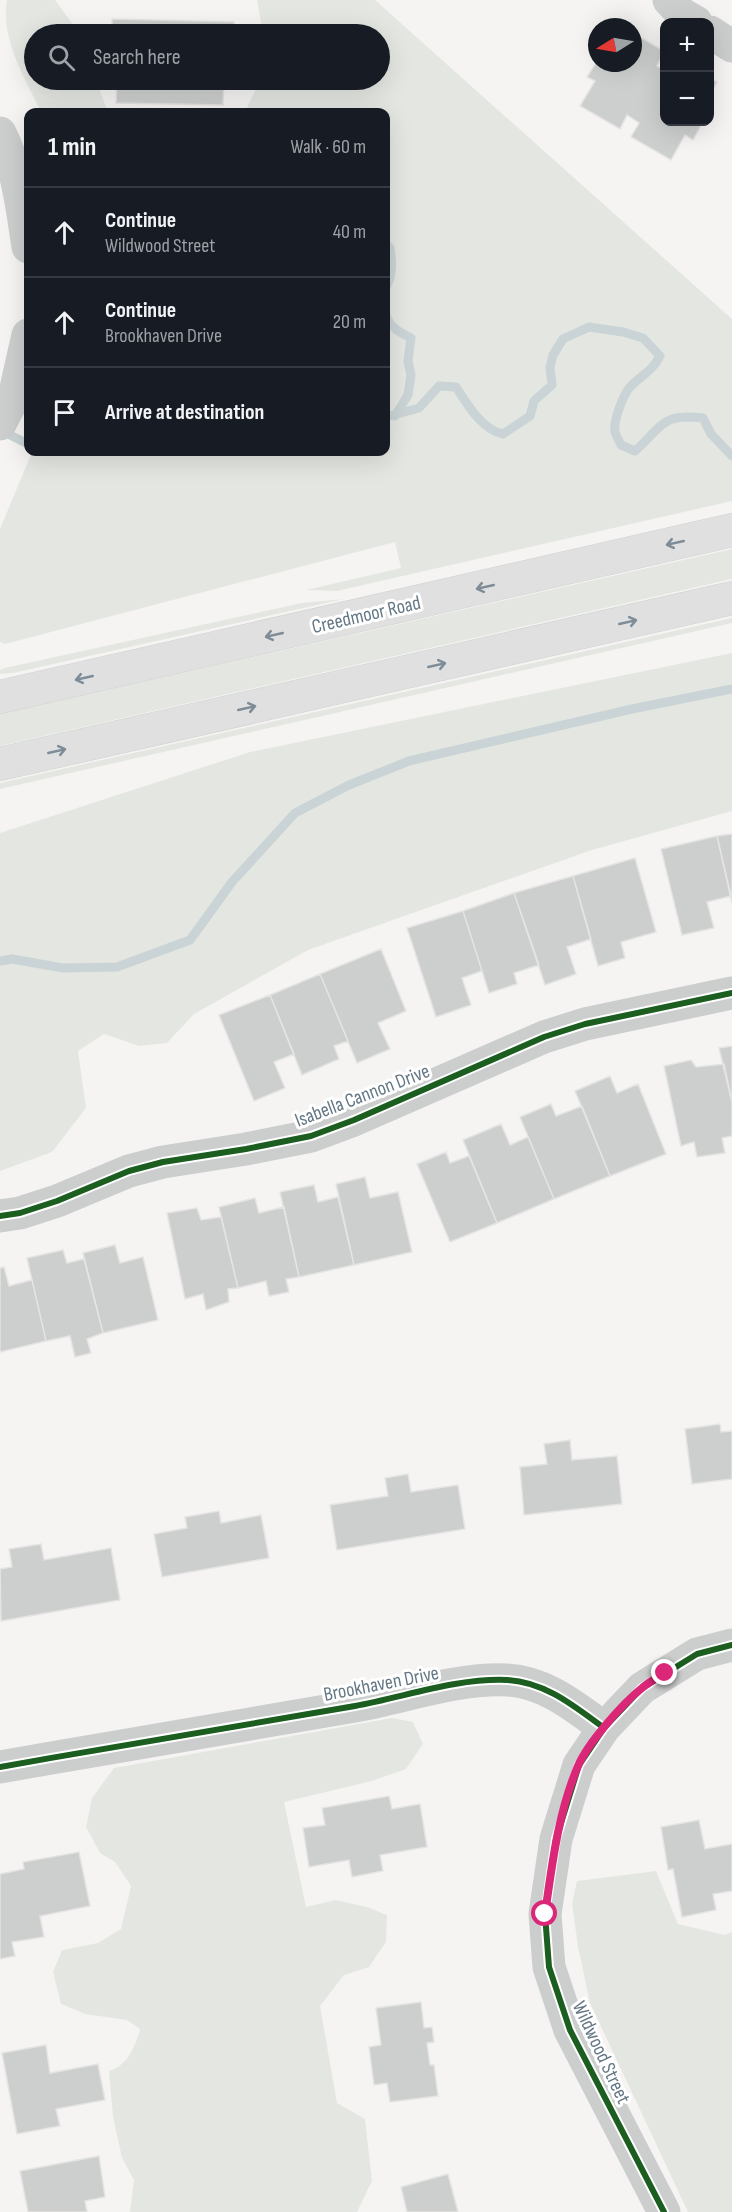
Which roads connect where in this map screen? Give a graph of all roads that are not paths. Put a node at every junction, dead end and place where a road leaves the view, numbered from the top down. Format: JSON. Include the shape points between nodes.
{"nodes":[{"id":1,"x":669,"y":0,"type":"edge"},
{"id":2,"x":689,"y":18,"type":"edge"},
{"id":3,"x":714,"y":35,"type":"edge"},
{"id":4,"x":732,"y":46,"type":"edge"},
{"id":5,"x":0,"y":133,"type":"edge"},
{"id":6,"x":24,"y":222,"type":"edge"},
{"id":7,"x":24,"y":353,"type":"edge"},
{"id":8,"x":0,"y":424,"type":"edge"},
{"id":9,"x":732,"y":530,"type":"edge"},
{"id":10,"x":732,"y":598,"type":"edge"},
{"id":11,"x":0,"y":696,"type":"edge"},
{"id":12,"x":0,"y":764,"type":"edge"},
{"id":13,"x":732,"y":993,"type":"edge"},
{"id":14,"x":0,"y":1216,"type":"edge"},
{"id":15,"x":732,"y":1645,"type":"edge"},
{"id":16,"x":604,"y":1728,"type":"junction"},
{"id":17,"x":0,"y":1767,"type":"edge"},
{"id":18,"x":664,"y":2212,"type":"edge"}],
"edges":[{"from":1,"to":2,"type":"street"},
{"from":3,"to":4,"type":"street"},
{"from":5,"to":6,"type":"street","via":[[9,151]]},
{"from":7,"to":8,"type":"street","via":[[14,397]]},
{"from":9,"to":11,"type":"main road","name":"Creedmoor Road","one_way":true},
{"from":12,"to":10,"type":"main road","one_way":true},
{"from":13,"to":14,"type":"street","name":"Isabella Cannon Drive","via":[[585,1024],[544,1037],[311,1136],[152,1165],[57,1201]]},
{"from":15,"to":16,"type":"street","via":[[697,1654],[665,1673],[642,1688]]},
{"from":16,"to":17,"type":"street","name":"Brookhaven Drive","via":[[546,1689],[509,1680],[471,1681],[358,1705]]},
{"from":16,"to":18,"type":"street","name":"Wildwood Street","via":[[579,1765],[556,1839],[545,1914],[549,1968],[570,2030]]}]}
